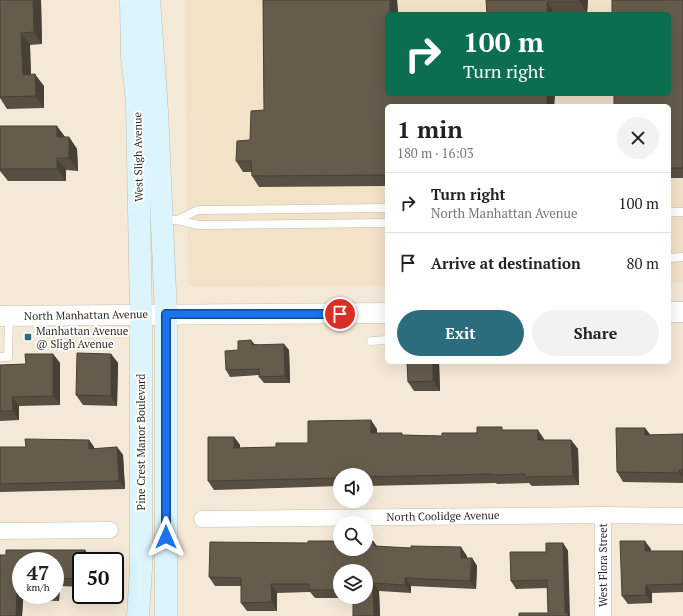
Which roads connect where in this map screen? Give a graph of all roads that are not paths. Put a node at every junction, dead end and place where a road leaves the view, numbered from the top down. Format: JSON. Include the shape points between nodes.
{"nodes":[{"id":1,"x":132,"y":0,"type":"edge"},
{"id":2,"x":149,"y":0,"type":"edge"},
{"id":3,"x":385,"y":208,"type":"edge"},
{"id":4,"x":671,"y":212,"type":"edge"},
{"id":5,"x":683,"y":212,"type":"edge"},
{"id":6,"x":170,"y":220,"type":"junction"},
{"id":7,"x":385,"y":223,"type":"edge"},
{"id":8,"x":671,"y":258,"type":"edge"},
{"id":9,"x":683,"y":258,"type":"edge"},
{"id":10,"x":671,"y":312,"type":"edge"},
{"id":11,"x":683,"y":312,"type":"edge"},
{"id":12,"x":385,"y":313,"type":"edge"},
{"id":13,"x":166,"y":314,"type":"junction"},
{"id":14,"x":141,"y":315,"type":"junction"},
{"id":15,"x":4,"y":316,"type":"edge"},
{"id":16,"x":385,"y":340,"type":"edge"},
{"id":17,"x":371,"y":341,"type":"dead end"},
{"id":18,"x":0,"y":357,"type":"edge"},
{"id":19,"x":603,"y":515,"type":"junction"},
{"id":20,"x":683,"y":516,"type":"edge"},
{"id":21,"x":202,"y":519,"type":"dead end"},
{"id":22,"x":0,"y":530,"type":"edge"},
{"id":23,"x":110,"y":530,"type":"dead end"},
{"id":24,"x":138,"y":616,"type":"edge"},
{"id":25,"x":166,"y":616,"type":"edge"},
{"id":26,"x":603,"y":616,"type":"edge"}],
"edges":[{"from":1,"to":14,"type":"main road","name":"West Sligh Avenue","via":[[132,56],[137,101]]},
{"from":2,"to":6,"type":"main road","name":"West Sligh Avenue","via":[[157,111]]},
{"from":3,"to":6,"type":"lane","via":[[198,210]]},
{"from":4,"to":5,"type":"lane"},
{"from":6,"to":7,"type":"lane","via":[[199,225]]},
{"from":6,"to":13,"type":"main road","name":"West Sligh Avenue"},
{"from":8,"to":9,"type":"lane"},
{"from":10,"to":11,"type":"street"},
{"from":12,"to":13,"type":"street","name":"North Manhattan Avenue"},
{"from":13,"to":14,"type":"street","name":"North Manhattan Avenue"},
{"from":13,"to":25,"type":"main road"},
{"from":14,"to":15,"type":"street","name":"North Manhattan Avenue"},
{"from":14,"to":24,"type":"main road","name":"Pine Crest Manor Boulevard","via":[[141,569]]},
{"from":15,"to":18,"type":"lane","via":[[8,357]]},
{"from":16,"to":17,"type":"lane"},
{"from":19,"to":20,"type":"street","name":"North Coolidge Avenue"},
{"from":19,"to":21,"type":"street","name":"North Coolidge Avenue"},
{"from":19,"to":26,"type":"street","name":"West Flora Street"},
{"from":22,"to":23,"type":"street"}]}
